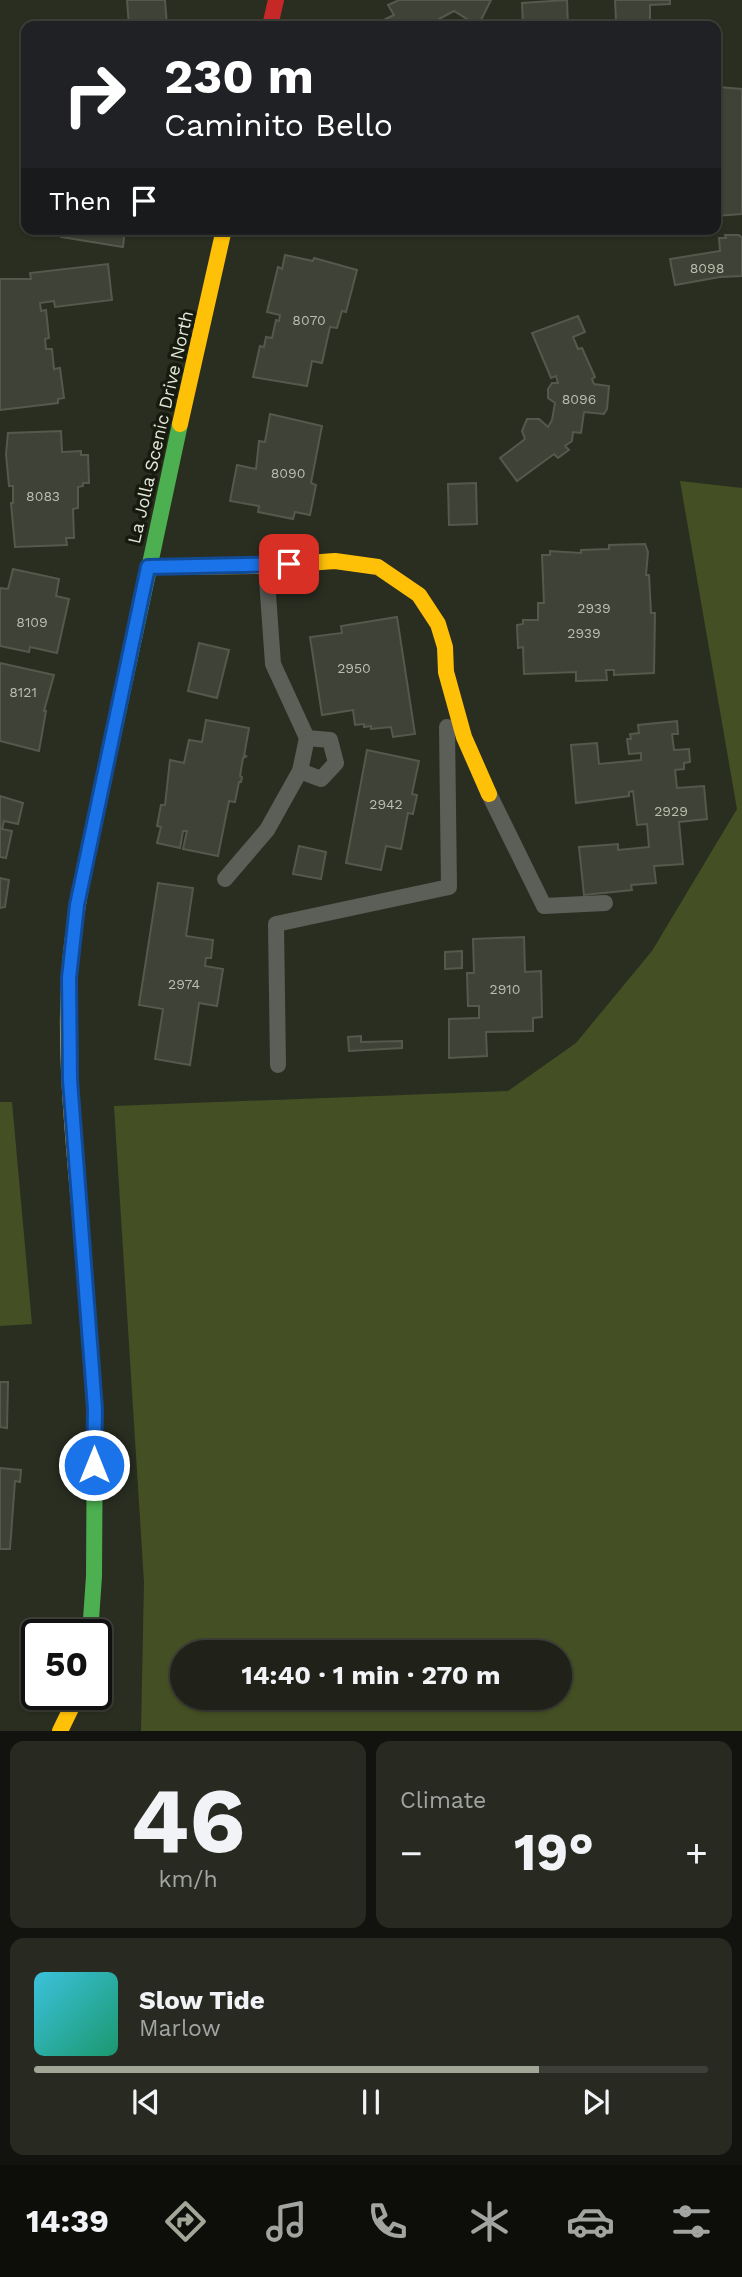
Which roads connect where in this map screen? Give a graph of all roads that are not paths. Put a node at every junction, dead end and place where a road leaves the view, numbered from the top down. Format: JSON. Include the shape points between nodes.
{"nodes":[{"id":1,"x":276,"y":0,"type":"edge"},
{"id":2,"x":271,"y":21,"type":"edge"},
{"id":3,"x":223,"y":235,"type":"edge"},
{"id":4,"x":266,"y":566,"type":"junction"},
{"id":5,"x":148,"y":567,"type":"junction"},
{"id":6,"x":446,"y":672,"type":"junction"},
{"id":7,"x":307,"y":738,"type":"junction"},
{"id":8,"x":300,"y":771,"type":"junction"},
{"id":9,"x":489,"y":794,"type":"joint"},
{"id":10,"x":225,"y":879,"type":"dead end"},
{"id":11,"x":605,"y":903,"type":"dead end"},
{"id":12,"x":278,"y":1065,"type":"dead end"},
{"id":13,"x":91,"y":1619,"type":"edge"},
{"id":14,"x":70,"y":1710,"type":"edge"},
{"id":15,"x":60,"y":1731,"type":"edge"}],
"edges":[{"from":1,"to":2,"type":"main road"},
{"from":3,"to":5,"type":"main road","name":"La Jolla Scenic Drive North"},
{"from":4,"to":5,"type":"main road"},
{"from":4,"to":6,"type":"main road","via":[[335,561],[378,568],[419,595],[438,624]]},
{"from":4,"to":7,"type":"lane","via":[[273,664]]},
{"from":5,"to":13,"type":"main road","name":"La Jolla Scenic Drive North","via":[[77,905],[69,978],[70,1080],[95,1409]]},
{"from":6,"to":9,"type":"main road","via":[[464,737]]},
{"from":6,"to":12,"type":"lane","via":[[449,887],[276,924]]},
{"from":7,"to":8,"type":"lane"},
{"from":7,"to":8,"type":"lane","via":[[330,740],[336,763],[321,779]]},
{"from":8,"to":10,"type":"lane","via":[[267,830]]},
{"from":9,"to":11,"type":"lane","via":[[544,905]]},
{"from":14,"to":15,"type":"main road"}]}
